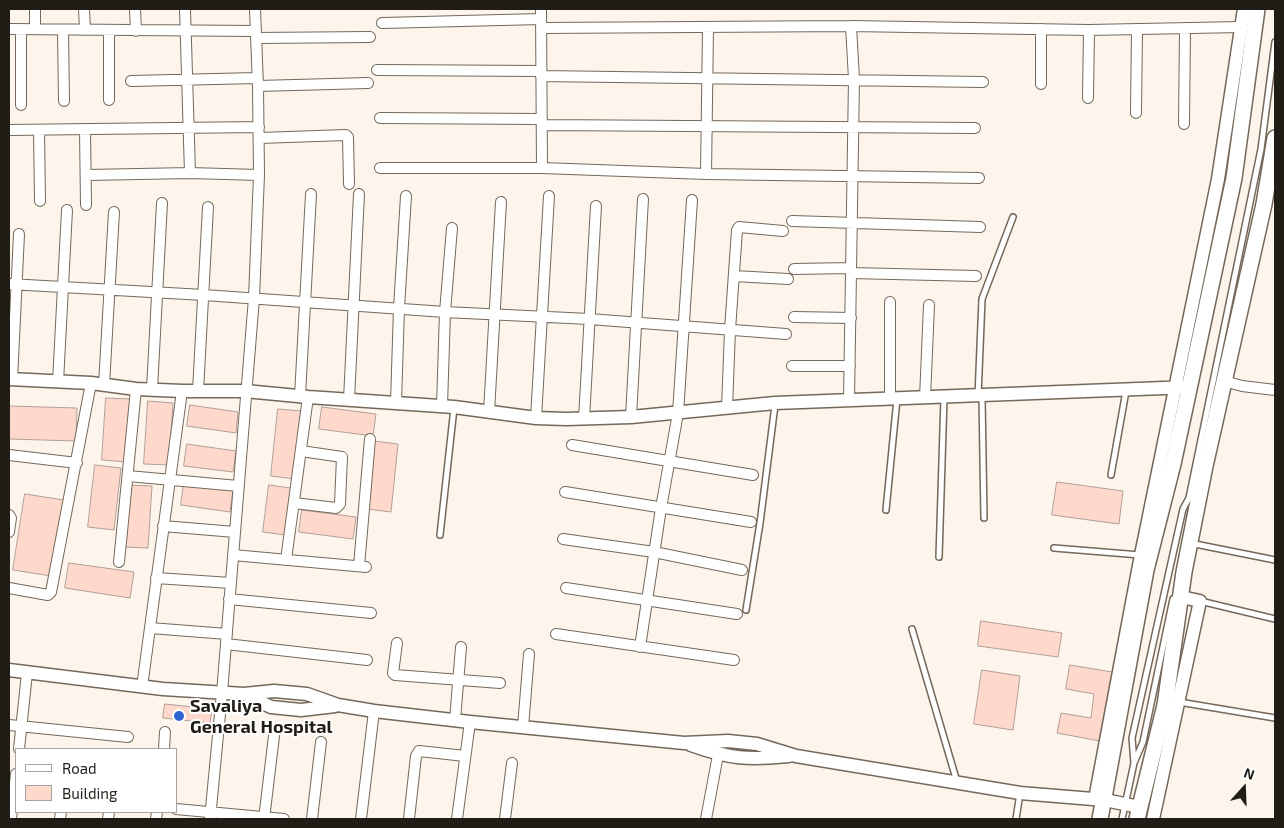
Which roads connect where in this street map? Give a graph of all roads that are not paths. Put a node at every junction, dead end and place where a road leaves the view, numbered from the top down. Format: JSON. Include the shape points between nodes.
{"nodes":[{"id":1,"x":35,"y":9,"type":"edge"},
{"id":2,"x":84,"y":9,"type":"edge"},
{"id":3,"x":135,"y":9,"type":"edge"},
{"id":4,"x":185,"y":9,"type":"edge"},
{"id":5,"x":255,"y":9,"type":"edge"},
{"id":6,"x":1244,"y":9,"type":"edge"},
{"id":7,"x":1257,"y":9,"type":"edge"},
{"id":8,"x":541,"y":19,"type":"edge"},
{"id":9,"x":382,"y":23,"type":"dead end"},
{"id":10,"x":851,"y":26,"type":"junction"},
{"id":11,"x":1241,"y":27,"type":"junction"},
{"id":12,"x":708,"y":28,"type":"junction"},
{"id":13,"x":1184,"y":28,"type":"junction"},
{"id":14,"x":9,"y":29,"type":"edge"},
{"id":15,"x":21,"y":29,"type":"junction"},
{"id":16,"x":1041,"y":29,"type":"junction"},
{"id":17,"x":35,"y":30,"type":"junction"},
{"id":18,"x":63,"y":30,"type":"junction"},
{"id":19,"x":84,"y":30,"type":"junction"},
{"id":20,"x":109,"y":30,"type":"junction"},
{"id":21,"x":1089,"y":30,"type":"junction"},
{"id":22,"x":1137,"y":30,"type":"junction"},
{"id":23,"x":136,"y":31,"type":"junction"},
{"id":24,"x":186,"y":31,"type":"junction"},
{"id":25,"x":256,"y":35,"type":"junction"},
{"id":26,"x":370,"y":37,"type":"dead end"},
{"id":27,"x":1275,"y":42,"type":"edge"},
{"id":28,"x":377,"y":70,"type":"dead end"},
{"id":29,"x":541,"y":74,"type":"junction"},
{"id":30,"x":187,"y":78,"type":"junction"},
{"id":31,"x":707,"y":79,"type":"junction"},
{"id":32,"x":854,"y":79,"type":"junction"},
{"id":33,"x":131,"y":81,"type":"dead end"},
{"id":34,"x":258,"y":82,"type":"junction"},
{"id":35,"x":983,"y":82,"type":"dead end"},
{"id":36,"x":368,"y":83,"type":"dead end"},
{"id":37,"x":1041,"y":84,"type":"dead end"},
{"id":38,"x":1088,"y":98,"type":"dead end"},
{"id":39,"x":64,"y":100,"type":"dead end"},
{"id":40,"x":109,"y":100,"type":"dead end"},
{"id":41,"x":21,"y":105,"type":"dead end"},
{"id":42,"x":1136,"y":113,"type":"dead end"},
{"id":43,"x":380,"y":118,"type":"dead end"},
{"id":44,"x":542,"y":122,"type":"junction"},
{"id":45,"x":1184,"y":124,"type":"dead end"},
{"id":46,"x":259,"y":127,"type":"junction"},
{"id":47,"x":706,"y":127,"type":"junction"},
{"id":48,"x":189,"y":128,"type":"junction"},
{"id":49,"x":853,"y":128,"type":"junction"},
{"id":50,"x":975,"y":128,"type":"dead end"},
{"id":51,"x":9,"y":130,"type":"edge"},
{"id":52,"x":40,"y":130,"type":"junction"},
{"id":53,"x":85,"y":130,"type":"junction"},
{"id":54,"x":259,"y":138,"type":"junction"},
{"id":55,"x":1275,"y":138,"type":"edge"},
{"id":56,"x":380,"y":168,"type":"dead end"},
{"id":57,"x":542,"y":168,"type":"junction"},
{"id":58,"x":190,"y":173,"type":"junction"},
{"id":59,"x":259,"y":174,"type":"junction"},
{"id":60,"x":706,"y":174,"type":"junction"},
{"id":61,"x":87,"y":175,"type":"junction"},
{"id":62,"x":852,"y":177,"type":"junction"},
{"id":63,"x":979,"y":178,"type":"dead end"},
{"id":64,"x":349,"y":184,"type":"dead end"},
{"id":65,"x":311,"y":194,"type":"dead end"},
{"id":66,"x":359,"y":194,"type":"dead end"},
{"id":67,"x":406,"y":196,"type":"dead end"},
{"id":68,"x":549,"y":196,"type":"dead end"},
{"id":69,"x":643,"y":199,"type":"dead end"},
{"id":70,"x":692,"y":200,"type":"dead end"},
{"id":71,"x":40,"y":201,"type":"dead end"},
{"id":72,"x":501,"y":202,"type":"dead end"},
{"id":73,"x":162,"y":203,"type":"dead end"},
{"id":74,"x":86,"y":205,"type":"dead end"},
{"id":75,"x":596,"y":206,"type":"dead end"},
{"id":76,"x":208,"y":207,"type":"dead end"},
{"id":77,"x":67,"y":210,"type":"dead end"},
{"id":78,"x":114,"y":212,"type":"dead end"},
{"id":79,"x":1013,"y":217,"type":"dead end"},
{"id":80,"x":792,"y":221,"type":"dead end"},
{"id":81,"x":852,"y":223,"type":"junction"},
{"id":82,"x":980,"y":227,"type":"dead end"},
{"id":83,"x":452,"y":228,"type":"dead end"},
{"id":84,"x":784,"y":231,"type":"dead end"},
{"id":85,"x":19,"y":234,"type":"dead end"},
{"id":86,"x":794,"y":269,"type":"dead end"},
{"id":87,"x":851,"y":271,"type":"junction"},
{"id":88,"x":734,"y":276,"type":"junction"},
{"id":89,"x":976,"y":276,"type":"dead end"},
{"id":90,"x":788,"y":280,"type":"dead end"},
{"id":91,"x":13,"y":284,"type":"edge"},
{"id":92,"x":64,"y":286,"type":"junction"},
{"id":93,"x":110,"y":290,"type":"junction"},
{"id":94,"x":158,"y":292,"type":"junction"},
{"id":95,"x":204,"y":295,"type":"junction"},
{"id":96,"x":254,"y":298,"type":"junction"},
{"id":97,"x":305,"y":302,"type":"junction"},
{"id":98,"x":890,"y":302,"type":"dead end"},
{"id":99,"x":352,"y":305,"type":"junction"},
{"id":100,"x":929,"y":306,"type":"dead end"},
{"id":101,"x":399,"y":308,"type":"junction"},
{"id":102,"x":445,"y":312,"type":"junction"},
{"id":103,"x":495,"y":315,"type":"junction"},
{"id":104,"x":541,"y":317,"type":"junction"},
{"id":105,"x":794,"y":317,"type":"dead end"},
{"id":106,"x":851,"y":318,"type":"junction"},
{"id":107,"x":589,"y":319,"type":"junction"},
{"id":108,"x":636,"y":324,"type":"junction"},
{"id":109,"x":684,"y":327,"type":"junction"},
{"id":110,"x":730,"y":330,"type":"junction"},
{"id":111,"x":786,"y":334,"type":"dead end"},
{"id":112,"x":792,"y":366,"type":"dead end"},
{"id":113,"x":850,"y":366,"type":"junction"},
{"id":114,"x":10,"y":379,"type":"edge"},
{"id":115,"x":1224,"y":381,"type":"junction"},
{"id":116,"x":58,"y":382,"type":"junction"},
{"id":117,"x":98,"y":384,"type":"junction"},
{"id":118,"x":1183,"y":387,"type":"junction"},
{"id":119,"x":136,"y":389,"type":"junction"},
{"id":120,"x":152,"y":389,"type":"junction"},
{"id":121,"x":245,"y":390,"type":"junction"},
{"id":122,"x":1126,"y":390,"type":"junction"},
{"id":123,"x":1275,"y":390,"type":"edge"},
{"id":124,"x":198,"y":391,"type":"junction"},
{"id":125,"x":182,"y":392,"type":"junction"},
{"id":126,"x":980,"y":396,"type":"junction"},
{"id":127,"x":304,"y":397,"type":"junction"},
{"id":128,"x":944,"y":397,"type":"junction"},
{"id":129,"x":925,"y":398,"type":"junction"},
{"id":130,"x":893,"y":399,"type":"junction"},
{"id":131,"x":349,"y":400,"type":"junction"},
{"id":132,"x":849,"y":400,"type":"junction"},
{"id":133,"x":396,"y":403,"type":"junction"},
{"id":134,"x":775,"y":403,"type":"junction"},
{"id":135,"x":448,"y":407,"type":"junction"},
{"id":136,"x":728,"y":408,"type":"junction"},
{"id":137,"x":490,"y":412,"type":"junction"},
{"id":138,"x":678,"y":413,"type":"junction"},
{"id":139,"x":631,"y":417,"type":"junction"},
{"id":140,"x":536,"y":418,"type":"junction"},
{"id":141,"x":584,"y":419,"type":"junction"},
{"id":142,"x":370,"y":439,"type":"dead end"},
{"id":143,"x":572,"y":445,"type":"dead end"},
{"id":144,"x":301,"y":451,"type":"junction"},
{"id":145,"x":9,"y":455,"type":"edge"},
{"id":146,"x":669,"y":461,"type":"junction"},
{"id":147,"x":77,"y":463,"type":"junction"},
{"id":148,"x":753,"y":475,"type":"dead end"},
{"id":149,"x":1111,"y":475,"type":"dead end"},
{"id":150,"x":128,"y":476,"type":"junction"},
{"id":151,"x":170,"y":479,"type":"junction"},
{"id":152,"x":238,"y":486,"type":"junction"},
{"id":153,"x":566,"y":492,"type":"dead end"},
{"id":154,"x":1189,"y":498,"type":"junction"},
{"id":155,"x":294,"y":503,"type":"junction"},
{"id":156,"x":661,"y":508,"type":"junction"},
{"id":157,"x":886,"y":510,"type":"dead end"},
{"id":158,"x":9,"y":515,"type":"edge"},
{"id":159,"x":984,"y":518,"type":"dead end"},
{"id":160,"x":752,"y":522,"type":"dead end"},
{"id":161,"x":164,"y":526,"type":"junction"},
{"id":162,"x":9,"y":532,"type":"edge"},
{"id":163,"x":234,"y":532,"type":"junction"},
{"id":164,"x":440,"y":535,"type":"dead end"},
{"id":165,"x":563,"y":539,"type":"dead end"},
{"id":166,"x":1190,"y":543,"type":"junction"},
{"id":167,"x":1054,"y":548,"type":"dead end"},
{"id":168,"x":654,"y":552,"type":"junction"},
{"id":169,"x":233,"y":555,"type":"junction"},
{"id":170,"x":1141,"y":555,"type":"junction"},
{"id":171,"x":938,"y":557,"type":"dead end"},
{"id":172,"x":286,"y":560,"type":"junction"},
{"id":173,"x":1275,"y":560,"type":"edge"},
{"id":174,"x":119,"y":562,"type":"dead end"},
{"id":175,"x":742,"y":570,"type":"dead end"},
{"id":176,"x":156,"y":578,"type":"junction"},
{"id":177,"x":231,"y":583,"type":"junction"},
{"id":178,"x":9,"y":588,"type":"edge"},
{"id":179,"x":566,"y":588,"type":"dead end"},
{"id":180,"x":1181,"y":597,"type":"junction"},
{"id":181,"x":230,"y":599,"type":"junction"},
{"id":182,"x":646,"y":600,"type":"junction"},
{"id":183,"x":1200,"y":601,"type":"junction"},
{"id":184,"x":742,"y":612,"type":"joint"},
{"id":185,"x":371,"y":613,"type":"dead end"},
{"id":186,"x":1275,"y":619,"type":"edge"},
{"id":187,"x":150,"y":628,"type":"junction"},
{"id":188,"x":912,"y":629,"type":"dead end"},
{"id":189,"x":556,"y":634,"type":"dead end"},
{"id":190,"x":226,"y":639,"type":"junction"},
{"id":191,"x":397,"y":643,"type":"dead end"},
{"id":192,"x":640,"y":646,"type":"junction"},
{"id":193,"x":461,"y":647,"type":"dead end"},
{"id":194,"x":530,"y":654,"type":"dead end"},
{"id":195,"x":367,"y":660,"type":"dead end"},
{"id":196,"x":734,"y":660,"type":"dead end"},
{"id":197,"x":9,"y":670,"type":"edge"},
{"id":198,"x":27,"y":673,"type":"junction"},
{"id":199,"x":458,"y":681,"type":"junction"},
{"id":200,"x":500,"y":683,"type":"dead end"},
{"id":201,"x":142,"y":687,"type":"junction"},
{"id":202,"x":222,"y":693,"type":"junction"},
{"id":203,"x":1172,"y":701,"type":"junction"},
{"id":204,"x":374,"y":712,"type":"junction"},
{"id":205,"x":1275,"y":718,"type":"edge"},
{"id":206,"x":455,"y":720,"type":"junction"},
{"id":207,"x":470,"y":722,"type":"junction"},
{"id":208,"x":9,"y":725,"type":"edge"},
{"id":209,"x":21,"y":727,"type":"junction"},
{"id":210,"x":523,"y":727,"type":"junction"},
{"id":211,"x":166,"y":732,"type":"dead end"},
{"id":212,"x":128,"y":736,"type":"dead end"},
{"id":213,"x":274,"y":736,"type":"dead end"},
{"id":214,"x":321,"y":742,"type":"dead end"},
{"id":215,"x":684,"y":743,"type":"junction"},
{"id":216,"x":19,"y":748,"type":"edge"},
{"id":217,"x":164,"y":748,"type":"edge"},
{"id":218,"x":718,"y":755,"type":"junction"},
{"id":219,"x":465,"y":756,"type":"junction"},
{"id":220,"x":796,"y":756,"type":"junction"},
{"id":221,"x":512,"y":763,"type":"dead end"},
{"id":222,"x":1134,"y":763,"type":"junction"},
{"id":223,"x":15,"y":780,"type":"edge"},
{"id":224,"x":957,"y":782,"type":"junction"},
{"id":225,"x":13,"y":793,"type":"edge"},
{"id":226,"x":1020,"y":793,"type":"junction"},
{"id":227,"x":1100,"y":799,"type":"junction"},
{"id":228,"x":178,"y":809,"type":"edge"},
{"id":229,"x":1134,"y":810,"type":"edge"},
{"id":230,"x":210,"y":816,"type":"edge"},
{"id":231,"x":264,"y":818,"type":"edge"},
{"id":232,"x":10,"y":819,"type":"edge"},
{"id":233,"x":284,"y":819,"type":"edge"},
{"id":234,"x":312,"y":819,"type":"edge"},
{"id":235,"x":362,"y":819,"type":"edge"},
{"id":236,"x":409,"y":819,"type":"edge"},
{"id":237,"x":457,"y":819,"type":"edge"},
{"id":238,"x":505,"y":819,"type":"edge"},
{"id":239,"x":706,"y":819,"type":"edge"},
{"id":240,"x":1016,"y":819,"type":"edge"},
{"id":241,"x":1100,"y":819,"type":"edge"},
{"id":242,"x":1122,"y":819,"type":"edge"},
{"id":243,"x":1153,"y":819,"type":"edge"}],
"edges":[{"from":1,"to":17,"type":"street"},
{"from":2,"to":19,"type":"street"},
{"from":3,"to":23,"type":"street"},
{"from":4,"to":24,"type":"street"},
{"from":5,"to":25,"type":"street"},
{"from":6,"to":11,"type":"street"},
{"from":7,"to":118,"type":"main road","via":[[1234,178]]},
{"from":8,"to":9,"type":"street"},
{"from":8,"to":12,"type":"street"},
{"from":8,"to":29,"type":"street"},
{"from":10,"to":12,"type":"street"},
{"from":10,"to":16,"type":"street"},
{"from":10,"to":32,"type":"street"},
{"from":11,"to":13,"type":"street"},
{"from":11,"to":118,"type":"street"},
{"from":12,"to":31,"type":"street"},
{"from":13,"to":22,"type":"street"},
{"from":13,"to":45,"type":"street"},
{"from":14,"to":15,"type":"street"},
{"from":15,"to":17,"type":"street"},
{"from":15,"to":41,"type":"street"},
{"from":16,"to":21,"type":"street"},
{"from":16,"to":37,"type":"street"},
{"from":17,"to":18,"type":"street"},
{"from":18,"to":19,"type":"street"},
{"from":18,"to":39,"type":"street"},
{"from":19,"to":20,"type":"street"},
{"from":20,"to":23,"type":"street"},
{"from":20,"to":40,"type":"street"},
{"from":21,"to":22,"type":"street"},
{"from":21,"to":38,"type":"street"},
{"from":22,"to":42,"type":"street"},
{"from":23,"to":24,"type":"street"},
{"from":24,"to":25,"type":"street"},
{"from":24,"to":30,"type":"street"},
{"from":25,"to":26,"type":"street"},
{"from":25,"to":34,"type":"street"},
{"from":27,"to":154,"type":"lane","via":[[1261,148]]},
{"from":28,"to":29,"type":"street"},
{"from":29,"to":31,"type":"street"},
{"from":29,"to":44,"type":"street"},
{"from":30,"to":33,"type":"street"},
{"from":30,"to":34,"type":"street"},
{"from":30,"to":48,"type":"street"},
{"from":31,"to":32,"type":"street"},
{"from":31,"to":47,"type":"street"},
{"from":32,"to":35,"type":"street"},
{"from":32,"to":49,"type":"street"},
{"from":34,"to":36,"type":"street"},
{"from":34,"to":46,"type":"street"},
{"from":43,"to":44,"type":"street"},
{"from":44,"to":47,"type":"street"},
{"from":44,"to":57,"type":"street"},
{"from":46,"to":48,"type":"street"},
{"from":46,"to":54,"type":"street"},
{"from":47,"to":49,"type":"street"},
{"from":47,"to":60,"type":"street"},
{"from":48,"to":53,"type":"street"},
{"from":48,"to":58,"type":"street"},
{"from":49,"to":50,"type":"street"},
{"from":49,"to":62,"type":"street"},
{"from":51,"to":52,"type":"street"},
{"from":52,"to":53,"type":"street"},
{"from":52,"to":71,"type":"street"},
{"from":53,"to":61,"type":"street"},
{"from":54,"to":59,"type":"street"},
{"from":54,"to":64,"type":"street","via":[[347,136]]},
{"from":55,"to":115,"type":"main road","via":[[1264,204]]},
{"from":56,"to":57,"type":"street"},
{"from":57,"to":60,"type":"street"},
{"from":58,"to":59,"type":"street"},
{"from":58,"to":61,"type":"street"},
{"from":59,"to":96,"type":"street"},
{"from":60,"to":62,"type":"street"},
{"from":61,"to":74,"type":"street"},
{"from":62,"to":63,"type":"street"},
{"from":62,"to":81,"type":"street"},
{"from":65,"to":97,"type":"street"},
{"from":66,"to":99,"type":"street"},
{"from":67,"to":101,"type":"street"},
{"from":68,"to":104,"type":"street"},
{"from":69,"to":108,"type":"street"},
{"from":70,"to":109,"type":"street"},
{"from":72,"to":103,"type":"street"},
{"from":73,"to":94,"type":"street"},
{"from":75,"to":107,"type":"street"},
{"from":76,"to":95,"type":"street"},
{"from":77,"to":92,"type":"street"},
{"from":78,"to":93,"type":"street"},
{"from":79,"to":126,"type":"lane","via":[[982,299]]},
{"from":80,"to":81,"type":"street"},
{"from":81,"to":82,"type":"street"},
{"from":81,"to":87,"type":"street"},
{"from":83,"to":102,"type":"street"},
{"from":84,"to":88,"type":"street","via":[[738,228]]},
{"from":85,"to":91,"type":"street"},
{"from":86,"to":87,"type":"street"},
{"from":87,"to":89,"type":"street"},
{"from":87,"to":106,"type":"street"},
{"from":88,"to":90,"type":"street"},
{"from":88,"to":110,"type":"street"},
{"from":91,"to":92,"type":"street"},
{"from":91,"to":114,"type":"street"},
{"from":92,"to":93,"type":"street"},
{"from":92,"to":116,"type":"street"},
{"from":93,"to":94,"type":"street"},
{"from":93,"to":117,"type":"street"},
{"from":94,"to":95,"type":"street"},
{"from":94,"to":120,"type":"street"},
{"from":95,"to":96,"type":"street"},
{"from":95,"to":124,"type":"street"},
{"from":96,"to":97,"type":"street"},
{"from":96,"to":121,"type":"street"},
{"from":97,"to":99,"type":"street"},
{"from":97,"to":127,"type":"street"},
{"from":98,"to":130,"type":"street"},
{"from":99,"to":101,"type":"street"},
{"from":99,"to":131,"type":"street"},
{"from":100,"to":129,"type":"street"},
{"from":101,"to":102,"type":"street"},
{"from":101,"to":133,"type":"street"},
{"from":102,"to":103,"type":"street"},
{"from":102,"to":135,"type":"street"},
{"from":103,"to":104,"type":"street"},
{"from":103,"to":137,"type":"street"},
{"from":104,"to":107,"type":"street"},
{"from":104,"to":140,"type":"street"},
{"from":105,"to":106,"type":"street"},
{"from":106,"to":113,"type":"street"},
{"from":107,"to":108,"type":"street"},
{"from":107,"to":141,"type":"street"},
{"from":108,"to":109,"type":"street"},
{"from":108,"to":139,"type":"street"},
{"from":109,"to":110,"type":"street"},
{"from":109,"to":138,"type":"street"},
{"from":110,"to":111,"type":"street"},
{"from":110,"to":136,"type":"street"},
{"from":112,"to":113,"type":"street"},
{"from":113,"to":132,"type":"street"},
{"from":114,"to":116,"type":"street"},
{"from":115,"to":123,"type":"street"},
{"from":115,"to":166,"type":"main road"},
{"from":116,"to":117,"type":"street"},
{"from":117,"to":119,"type":"street"},
{"from":117,"to":147,"type":"street"},
{"from":118,"to":122,"type":"street"},
{"from":118,"to":170,"type":"street"},
{"from":118,"to":227,"type":"main road","via":[[1173,464],[1146,570]]},
{"from":119,"to":120,"type":"street"},
{"from":119,"to":150,"type":"street"},
{"from":120,"to":125,"type":"street"},
{"from":121,"to":124,"type":"street"},
{"from":121,"to":127,"type":"street"},
{"from":121,"to":152,"type":"street"},
{"from":122,"to":126,"type":"street"},
{"from":122,"to":149,"type":"lane"},
{"from":124,"to":125,"type":"street"},
{"from":125,"to":151,"type":"street"},
{"from":126,"to":128,"type":"street"},
{"from":126,"to":159,"type":"lane"},
{"from":127,"to":131,"type":"street"},
{"from":127,"to":144,"type":"street"},
{"from":128,"to":129,"type":"street"},
{"from":128,"to":171,"type":"lane"},
{"from":129,"to":130,"type":"street"},
{"from":130,"to":132,"type":"street"},
{"from":130,"to":157,"type":"lane"},
{"from":131,"to":133,"type":"street"},
{"from":132,"to":134,"type":"street"},
{"from":133,"to":135,"type":"street"},
{"from":134,"to":136,"type":"street"},
{"from":134,"to":184,"type":"lane","via":[[760,523]]},
{"from":135,"to":137,"type":"street"},
{"from":135,"to":164,"type":"lane"},
{"from":136,"to":138,"type":"street"},
{"from":137,"to":140,"type":"street"},
{"from":138,"to":139,"type":"street"},
{"from":138,"to":146,"type":"street"},
{"from":139,"to":141,"type":"street"},
{"from":140,"to":141,"type":"street"},
{"from":142,"to":172,"type":"street","via":[[362,567]]},
{"from":143,"to":146,"type":"street"},
{"from":144,"to":155,"type":"street"},
{"from":144,"to":155,"type":"street","via":[[342,457],[340,504],[336,508]]},
{"from":145,"to":147,"type":"street"},
{"from":146,"to":148,"type":"street"},
{"from":146,"to":156,"type":"street"},
{"from":147,"to":178,"type":"street","via":[[51,592],[48,595]]},
{"from":150,"to":151,"type":"street"},
{"from":150,"to":174,"type":"street"},
{"from":151,"to":152,"type":"street"},
{"from":151,"to":161,"type":"street"},
{"from":152,"to":163,"type":"street"},
{"from":153,"to":156,"type":"street"},
{"from":154,"to":222,"type":"lane","via":[[1191,511],[1143,742]]},
{"from":154,"to":222,"type":"lane","via":[[1182,509],[1134,728]]},
{"from":155,"to":172,"type":"street"},
{"from":156,"to":160,"type":"street"},
{"from":156,"to":168,"type":"street"},
{"from":158,"to":162,"type":"street"},
{"from":161,"to":163,"type":"street"},
{"from":161,"to":176,"type":"street"},
{"from":163,"to":169,"type":"street"},
{"from":165,"to":168,"type":"street"},
{"from":166,"to":173,"type":"lane"},
{"from":166,"to":180,"type":"main road"},
{"from":167,"to":170,"type":"lane"},
{"from":168,"to":175,"type":"street"},
{"from":168,"to":182,"type":"street"},
{"from":169,"to":172,"type":"street"},
{"from":169,"to":177,"type":"street"},
{"from":170,"to":227,"type":"street"},
{"from":176,"to":177,"type":"street"},
{"from":176,"to":187,"type":"street"},
{"from":177,"to":181,"type":"street"},
{"from":179,"to":182,"type":"street"},
{"from":180,"to":183,"type":"street"},
{"from":180,"to":203,"type":"main road"},
{"from":181,"to":185,"type":"street"},
{"from":181,"to":190,"type":"street"},
{"from":182,"to":184,"type":"street"},
{"from":182,"to":192,"type":"street"},
{"from":183,"to":186,"type":"lane"},
{"from":183,"to":203,"type":"street"},
{"from":187,"to":190,"type":"street"},
{"from":187,"to":201,"type":"street"},
{"from":188,"to":224,"type":"lane"},
{"from":189,"to":192,"type":"street"},
{"from":190,"to":195,"type":"street"},
{"from":190,"to":202,"type":"street"},
{"from":191,"to":199,"type":"street","via":[[395,675]]},
{"from":192,"to":196,"type":"street"},
{"from":193,"to":199,"type":"street"},
{"from":194,"to":210,"type":"street"},
{"from":197,"to":198,"type":"street"},
{"from":198,"to":201,"type":"street"},
{"from":198,"to":209,"type":"street"},
{"from":199,"to":200,"type":"street"},
{"from":199,"to":206,"type":"street"},
{"from":201,"to":202,"type":"street"},
{"from":202,"to":204,"type":"street","via":[[244,694],[272,707],[301,710],[338,705]]},
{"from":202,"to":230,"type":"street"},
{"from":203,"to":205,"type":"lane"},
{"from":203,"to":229,"type":"main road"},
{"from":203,"to":243,"type":"street"},
{"from":204,"to":206,"type":"street"},
{"from":204,"to":235,"type":"street"},
{"from":206,"to":207,"type":"street"},
{"from":207,"to":210,"type":"street"},
{"from":207,"to":219,"type":"street"},
{"from":208,"to":209,"type":"street"},
{"from":209,"to":212,"type":"street"},
{"from":209,"to":216,"type":"street"},
{"from":210,"to":215,"type":"street"},
{"from":211,"to":217,"type":"street"},
{"from":213,"to":231,"type":"street"},
{"from":214,"to":234,"type":"street"},
{"from":215,"to":218,"type":"street"},
{"from":215,"to":220,"type":"street","via":[[728,741],[757,744]]},
{"from":218,"to":220,"type":"street","via":[[756,760]]},
{"from":218,"to":239,"type":"street"},
{"from":219,"to":236,"type":"street","via":[[419,751]]},
{"from":219,"to":237,"type":"street"},
{"from":220,"to":224,"type":"street"},
{"from":221,"to":238,"type":"street"},
{"from":222,"to":229,"type":"lane"},
{"from":223,"to":225,"type":"street"},
{"from":224,"to":226,"type":"street"},
{"from":225,"to":232,"type":"street"},
{"from":226,"to":227,"type":"street"},
{"from":226,"to":240,"type":"lane"},
{"from":227,"to":229,"type":"street"},
{"from":227,"to":241,"type":"main road"},
{"from":228,"to":230,"type":"street"},
{"from":229,"to":242,"type":"lane"},
{"from":230,"to":231,"type":"street"},
{"from":231,"to":233,"type":"street"}]}
